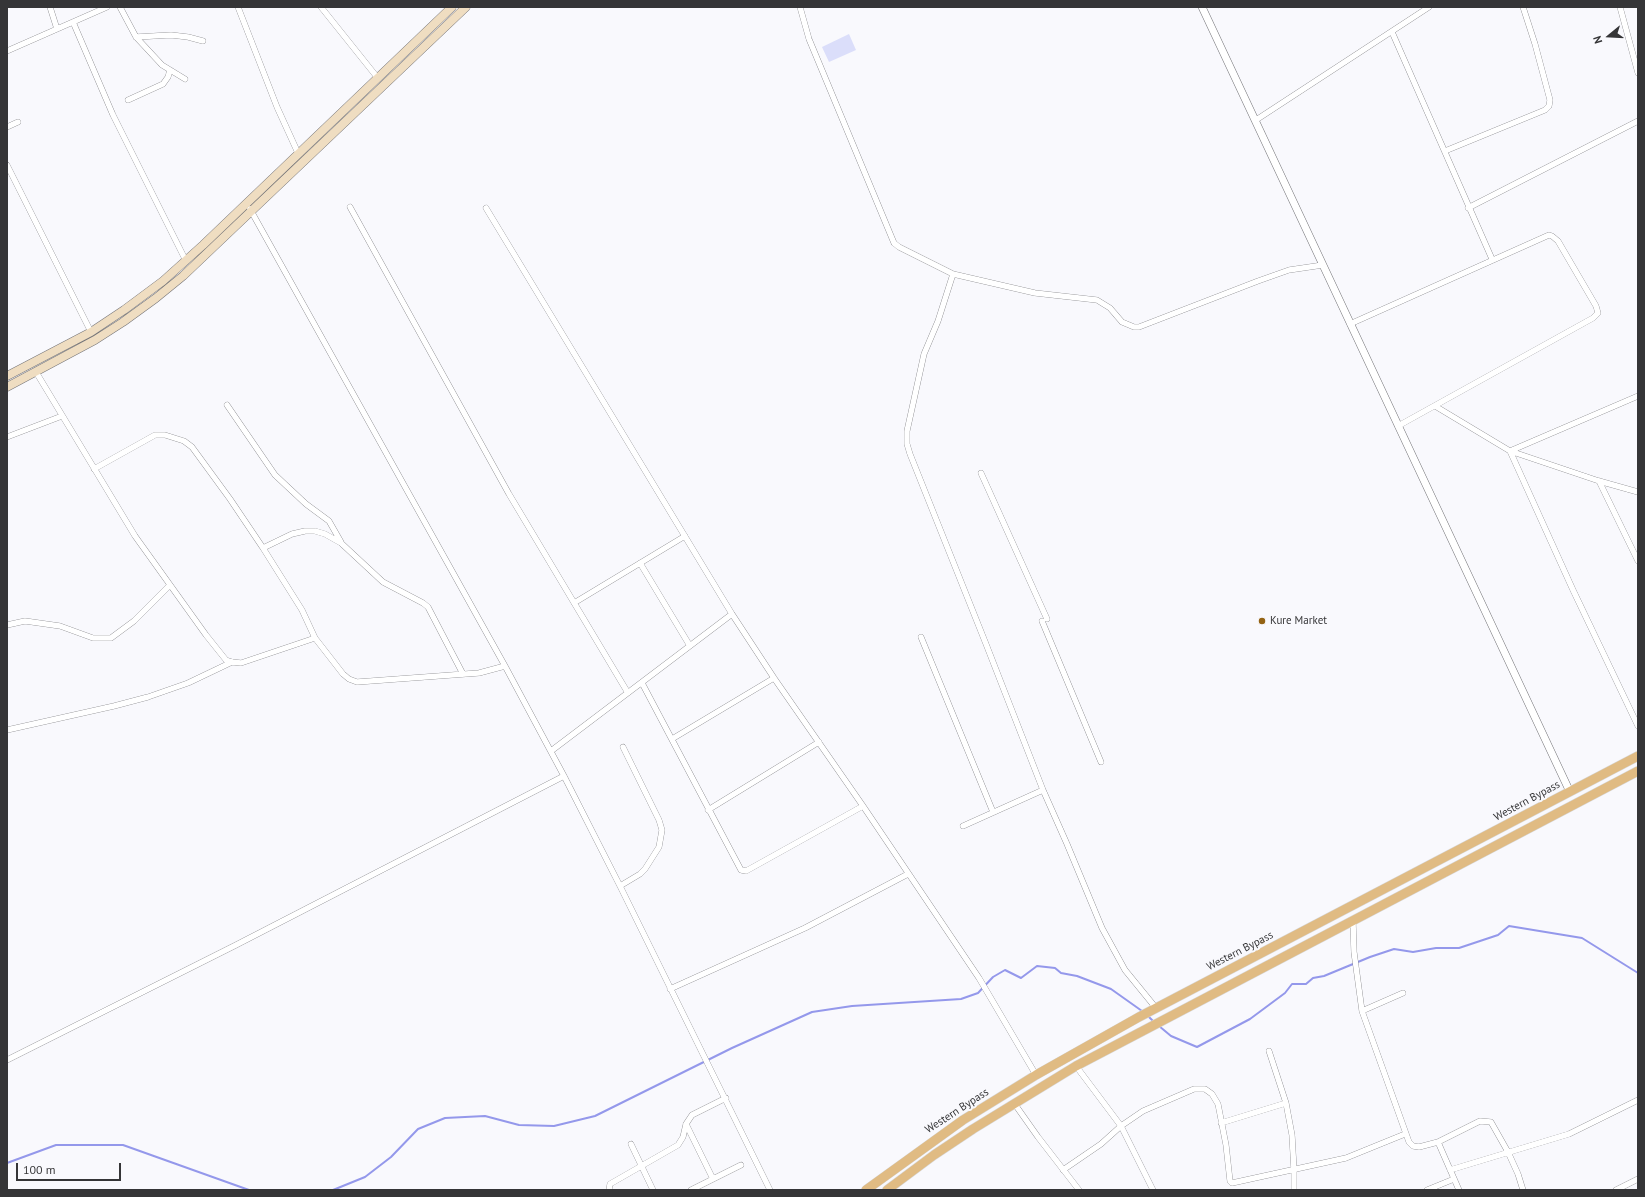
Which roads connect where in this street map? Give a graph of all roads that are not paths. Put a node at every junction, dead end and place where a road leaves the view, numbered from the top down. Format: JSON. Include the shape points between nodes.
{"nodes":[{"id":1,"x":50,"y":7,"type":"edge"},
{"id":2,"x":107,"y":7,"type":"edge"},
{"id":3,"x":120,"y":7,"type":"edge"},
{"id":4,"x":238,"y":7,"type":"edge"},
{"id":5,"x":321,"y":7,"type":"edge"},
{"id":6,"x":452,"y":7,"type":"edge"},
{"id":7,"x":466,"y":7,"type":"edge"},
{"id":8,"x":800,"y":7,"type":"edge"},
{"id":9,"x":1202,"y":7,"type":"edge"},
{"id":10,"x":1429,"y":7,"type":"edge"},
{"id":11,"x":1523,"y":7,"type":"edge"},
{"id":12,"x":1620,"y":7,"type":"edge"},
{"id":13,"x":73,"y":22,"type":"junction"},
{"id":14,"x":58,"y":29,"type":"junction"},
{"id":15,"x":1392,"y":32,"type":"junction"},
{"id":16,"x":136,"y":37,"type":"junction"},
{"id":17,"x":203,"y":41,"type":"dead end"},
{"id":18,"x":7,"y":52,"type":"edge"},
{"id":19,"x":170,"y":70,"type":"junction"},
{"id":20,"x":1638,"y":73,"type":"edge"},
{"id":21,"x":377,"y":77,"type":"junction"},
{"id":22,"x":185,"y":79,"type":"dead end"},
{"id":23,"x":128,"y":100,"type":"dead end"},
{"id":24,"x":1256,"y":120,"type":"junction"},
{"id":25,"x":1638,"y":121,"type":"edge"},
{"id":26,"x":18,"y":122,"type":"dead end"},
{"id":27,"x":7,"y":127,"type":"edge"},
{"id":28,"x":1445,"y":151,"type":"junction"},
{"id":29,"x":298,"y":153,"type":"junction"},
{"id":30,"x":7,"y":165,"type":"edge"},
{"id":31,"x":246,"y":203,"type":"junction"},
{"id":32,"x":350,"y":207,"type":"dead end"},
{"id":33,"x":486,"y":208,"type":"dead end"},
{"id":34,"x":1468,"y":208,"type":"junction"},
{"id":35,"x":252,"y":211,"type":"junction"},
{"id":36,"x":1492,"y":259,"type":"junction"},
{"id":37,"x":186,"y":261,"type":"junction"},
{"id":38,"x":1323,"y":265,"type":"junction"},
{"id":39,"x":953,"y":274,"type":"junction"},
{"id":40,"x":1350,"y":324,"type":"junction"},
{"id":41,"x":91,"y":332,"type":"junction"},
{"id":42,"x":36,"y":372,"type":"junction"},
{"id":43,"x":7,"y":376,"type":"edge"},
{"id":44,"x":7,"y":387,"type":"edge"},
{"id":45,"x":1638,"y":396,"type":"edge"},
{"id":46,"x":227,"y":405,"type":"dead end"},
{"id":47,"x":1435,"y":406,"type":"junction"},
{"id":48,"x":62,"y":416,"type":"junction"},
{"id":49,"x":1398,"y":426,"type":"junction"},
{"id":50,"x":7,"y":437,"type":"edge"},
{"id":51,"x":1510,"y":450,"type":"junction"},
{"id":52,"x":94,"y":469,"type":"junction"},
{"id":53,"x":981,"y":473,"type":"dead end"},
{"id":54,"x":1599,"y":481,"type":"junction"},
{"id":55,"x":1638,"y":492,"type":"edge"},
{"id":56,"x":685,"y":536,"type":"junction"},
{"id":57,"x":341,"y":543,"type":"junction"},
{"id":58,"x":263,"y":548,"type":"junction"},
{"id":59,"x":1638,"y":561,"type":"edge"},
{"id":60,"x":640,"y":563,"type":"junction"},
{"id":61,"x":170,"y":585,"type":"junction"},
{"id":62,"x":574,"y":603,"type":"junction"},
{"id":63,"x":732,"y":614,"type":"junction"},
{"id":64,"x":7,"y":625,"type":"edge"},
{"id":65,"x":921,"y":636,"type":"dead end"},
{"id":66,"x":315,"y":638,"type":"junction"},
{"id":67,"x":690,"y":646,"type":"junction"},
{"id":68,"x":232,"y":662,"type":"junction"},
{"id":69,"x":505,"y":666,"type":"junction"},
{"id":70,"x":463,"y":674,"type":"junction"},
{"id":71,"x":774,"y":678,"type":"junction"},
{"id":72,"x":642,"y":683,"type":"junction"},
{"id":73,"x":628,"y":693,"type":"junction"},
{"id":74,"x":1638,"y":726,"type":"edge"},
{"id":75,"x":7,"y":730,"type":"edge"},
{"id":76,"x":672,"y":739,"type":"junction"},
{"id":77,"x":819,"y":742,"type":"junction"},
{"id":78,"x":623,"y":747,"type":"dead end"},
{"id":79,"x":550,"y":751,"type":"junction"},
{"id":80,"x":1638,"y":756,"type":"edge"},
{"id":81,"x":1100,"y":762,"type":"dead end"},
{"id":82,"x":1638,"y":771,"type":"edge"},
{"id":83,"x":564,"y":776,"type":"junction"},
{"id":84,"x":1043,"y":790,"type":"junction"},
{"id":85,"x":1570,"y":792,"type":"junction"},
{"id":86,"x":863,"y":806,"type":"junction"},
{"id":87,"x":708,"y":810,"type":"junction"},
{"id":88,"x":993,"y":812,"type":"junction"},
{"id":89,"x":963,"y":826,"type":"dead end"},
{"id":90,"x":908,"y":874,"type":"junction"},
{"id":91,"x":620,"y":886,"type":"junction"},
{"id":92,"x":1353,"y":921,"type":"junction"},
{"id":93,"x":670,"y":989,"type":"junction"},
{"id":94,"x":1403,"y":993,"type":"dead end"},
{"id":95,"x":1154,"y":1010,"type":"junction"},
{"id":96,"x":1362,"y":1011,"type":"junction"},
{"id":97,"x":1269,"y":1051,"type":"dead end"},
{"id":98,"x":7,"y":1060,"type":"edge"},
{"id":99,"x":1076,"y":1066,"type":"junction"},
{"id":100,"x":1036,"y":1075,"type":"junction"},
{"id":101,"x":726,"y":1098,"type":"junction"},
{"id":102,"x":1638,"y":1100,"type":"edge"},
{"id":103,"x":1014,"y":1103,"type":"junction"},
{"id":104,"x":1286,"y":1103,"type":"junction"},
{"id":105,"x":1221,"y":1123,"type":"junction"},
{"id":106,"x":686,"y":1124,"type":"junction"},
{"id":107,"x":1121,"y":1126,"type":"junction"},
{"id":108,"x":1405,"y":1134,"type":"junction"},
{"id":109,"x":1438,"y":1142,"type":"junction"},
{"id":110,"x":631,"y":1144,"type":"dead end"},
{"id":111,"x":1508,"y":1152,"type":"junction"},
{"id":112,"x":741,"y":1165,"type":"dead end"},
{"id":113,"x":642,"y":1166,"type":"junction"},
{"id":114,"x":1063,"y":1170,"type":"junction"},
{"id":115,"x":1294,"y":1170,"type":"junction"},
{"id":116,"x":1450,"y":1170,"type":"junction"},
{"id":117,"x":713,"y":1179,"type":"junction"},
{"id":118,"x":1454,"y":1179,"type":"junction"},
{"id":119,"x":1638,"y":1180,"type":"edge"},
{"id":120,"x":609,"y":1190,"type":"edge"},
{"id":121,"x":654,"y":1190,"type":"edge"},
{"id":122,"x":691,"y":1190,"type":"edge"},
{"id":123,"x":770,"y":1190,"type":"edge"},
{"id":124,"x":866,"y":1190,"type":"edge"},
{"id":125,"x":887,"y":1190,"type":"edge"},
{"id":126,"x":1079,"y":1190,"type":"edge"},
{"id":127,"x":1153,"y":1190,"type":"edge"},
{"id":128,"x":1294,"y":1190,"type":"edge"},
{"id":129,"x":1427,"y":1190,"type":"edge"},
{"id":130,"x":1459,"y":1190,"type":"edge"},
{"id":131,"x":1523,"y":1190,"type":"edge"},
{"id":132,"x":1616,"y":1190,"type":"edge"}],
"edges":[{"from":1,"to":14,"type":"street"},
{"from":2,"to":13,"type":"street"},
{"from":3,"to":16,"type":"street"},
{"from":4,"to":29,"type":"street"},
{"from":5,"to":21,"type":"street"},
{"from":6,"to":21,"type":"main road"},
{"from":7,"to":35,"type":"main road"},
{"from":8,"to":39,"type":"street","via":[[810,39],[894,243]]},
{"from":9,"to":24,"type":"street"},
{"from":10,"to":15,"type":"street"},
{"from":11,"to":28,"type":"street","via":[[1550,106]]},
{"from":12,"to":20,"type":"street"},
{"from":13,"to":14,"type":"street"},
{"from":13,"to":37,"type":"street","via":[[114,115]]},
{"from":14,"to":18,"type":"street"},
{"from":15,"to":24,"type":"street"},
{"from":15,"to":28,"type":"street"},
{"from":16,"to":17,"type":"street","via":[[171,35]]},
{"from":16,"to":19,"type":"street"},
{"from":19,"to":22,"type":"street"},
{"from":19,"to":23,"type":"street","via":[[163,84]]},
{"from":21,"to":29,"type":"main road"},
{"from":24,"to":38,"type":"street"},
{"from":25,"to":34,"type":"street"},
{"from":26,"to":27,"type":"street"},
{"from":28,"to":34,"type":"street"},
{"from":29,"to":31,"type":"main road"},
{"from":30,"to":41,"type":"street"},
{"from":31,"to":35,"type":"street"},
{"from":31,"to":37,"type":"main road"},
{"from":32,"to":62,"type":"street","via":[[506,488]]},
{"from":33,"to":56,"type":"street"},
{"from":34,"to":36,"type":"street"},
{"from":35,"to":42,"type":"main road","via":[[156,298],[95,340]]},
{"from":35,"to":69,"type":"street"},
{"from":36,"to":40,"type":"street"},
{"from":36,"to":47,"type":"street","via":[[1545,236],[1552,236],[1558,241],[1598,313],[1594,318]]},
{"from":37,"to":41,"type":"main road","via":[[144,296]]},
{"from":38,"to":39,"type":"street","via":[[1276,274],[1139,327],[1122,322],[1110,308],[1097,300],[1035,293]]},
{"from":38,"to":40,"type":"street"},
{"from":39,"to":84,"type":"street","via":[[924,354],[907,431],[907,444]]},
{"from":40,"to":49,"type":"street"},
{"from":41,"to":43,"type":"main road"},
{"from":42,"to":44,"type":"main road"},
{"from":42,"to":48,"type":"street"},
{"from":45,"to":51,"type":"street"},
{"from":46,"to":57,"type":"street","via":[[275,475],[329,521]]},
{"from":47,"to":49,"type":"street"},
{"from":47,"to":51,"type":"street"},
{"from":48,"to":50,"type":"street"},
{"from":48,"to":52,"type":"street"},
{"from":49,"to":85,"type":"street"},
{"from":51,"to":54,"type":"street"},
{"from":51,"to":74,"type":"street"},
{"from":52,"to":58,"type":"street","via":[[156,435],[184,441],[192,447],[226,493]]},
{"from":52,"to":61,"type":"street","via":[[135,536]]},
{"from":53,"to":81,"type":"street","via":[[1045,620]]},
{"from":54,"to":55,"type":"street"},
{"from":54,"to":59,"type":"street"},
{"from":56,"to":60,"type":"street"},
{"from":56,"to":63,"type":"street"},
{"from":57,"to":58,"type":"street","via":[[325,534],[305,531],[292,534]]},
{"from":57,"to":70,"type":"street","via":[[383,582],[428,607]]},
{"from":58,"to":66,"type":"street","via":[[302,610]]},
{"from":60,"to":62,"type":"street"},
{"from":60,"to":67,"type":"street"},
{"from":61,"to":64,"type":"street","via":[[134,621],[111,638],[93,638],[60,626],[25,621]]},
{"from":61,"to":68,"type":"street","via":[[222,656]]},
{"from":62,"to":73,"type":"street"},
{"from":63,"to":67,"type":"street"},
{"from":63,"to":71,"type":"street"},
{"from":65,"to":88,"type":"street"},
{"from":66,"to":68,"type":"street","via":[[248,661]]},
{"from":66,"to":70,"type":"street","via":[[343,674],[358,682]]},
{"from":67,"to":72,"type":"street"},
{"from":68,"to":75,"type":"street","via":[[188,683],[148,697]]},
{"from":69,"to":70,"type":"street","via":[[487,672]]},
{"from":69,"to":79,"type":"street"},
{"from":71,"to":76,"type":"street"},
{"from":71,"to":77,"type":"street"},
{"from":72,"to":73,"type":"street"},
{"from":72,"to":76,"type":"street"},
{"from":73,"to":79,"type":"street"},
{"from":76,"to":87,"type":"street"},
{"from":77,"to":86,"type":"street"},
{"from":77,"to":87,"type":"street"},
{"from":78,"to":91,"type":"street","via":[[662,830],[659,847],[645,869]]},
{"from":79,"to":83,"type":"street"},
{"from":80,"to":85,"type":"main road","name":"Western Bypass"},
{"from":82,"to":92,"type":"main road"},
{"from":83,"to":91,"type":"street"},
{"from":83,"to":98,"type":"street"},
{"from":84,"to":88,"type":"street"},
{"from":84,"to":95,"type":"street","via":[[1111,947]]},
{"from":85,"to":95,"type":"main road","name":"Western Bypass"},
{"from":86,"to":87,"type":"street","via":[[746,871],[739,868]]},
{"from":86,"to":90,"type":"street"},
{"from":88,"to":89,"type":"street"},
{"from":90,"to":93,"type":"street","via":[[804,928]]},
{"from":90,"to":100,"type":"street","via":[[980,980]]},
{"from":91,"to":93,"type":"street"},
{"from":92,"to":96,"type":"street","via":[[1354,952]]},
{"from":92,"to":99,"type":"main road"},
{"from":93,"to":101,"type":"street"},
{"from":94,"to":96,"type":"street"},
{"from":95,"to":100,"type":"main road","name":"Western Bypass"},
{"from":96,"to":108,"type":"street"},
{"from":97,"to":104,"type":"street"},
{"from":99,"to":103,"type":"main road"},
{"from":99,"to":107,"type":"street"},
{"from":100,"to":124,"type":"main road","name":"Western Bypass","via":[[963,1120]]},
{"from":101,"to":106,"type":"street","via":[[692,1115]]},
{"from":101,"to":123,"type":"street"},
{"from":102,"to":111,"type":"street","via":[[1568,1134]]},
{"from":103,"to":114,"type":"street"},
{"from":103,"to":125,"type":"main road","via":[[934,1155]]},
{"from":104,"to":105,"type":"street"},
{"from":104,"to":115,"type":"street","via":[[1292,1135]]},
{"from":105,"to":107,"type":"street","via":[[1218,1104],[1212,1094],[1205,1089],[1194,1090],[1161,1103],[1143,1111]]},
{"from":105,"to":115,"type":"street","via":[[1232,1183]]},
{"from":106,"to":113,"type":"street","via":[[681,1142]]},
{"from":106,"to":117,"type":"street"},
{"from":107,"to":114,"type":"street","via":[[1101,1144]]},
{"from":107,"to":127,"type":"street"},
{"from":108,"to":109,"type":"street","via":[[1413,1146]]},
{"from":108,"to":115,"type":"street","via":[[1346,1158]]},
{"from":109,"to":111,"type":"street","via":[[1480,1121],[1486,1121],[1491,1122]]},
{"from":109,"to":116,"type":"street"},
{"from":110,"to":113,"type":"street"},
{"from":111,"to":116,"type":"street"},
{"from":111,"to":131,"type":"street"},
{"from":112,"to":117,"type":"street"},
{"from":113,"to":120,"type":"street","via":[[610,1184]]},
{"from":113,"to":121,"type":"street"},
{"from":114,"to":126,"type":"street"},
{"from":115,"to":128,"type":"street"},
{"from":116,"to":118,"type":"street"},
{"from":117,"to":122,"type":"street"},
{"from":118,"to":129,"type":"street"},
{"from":118,"to":130,"type":"street"},
{"from":119,"to":132,"type":"street"}]}
